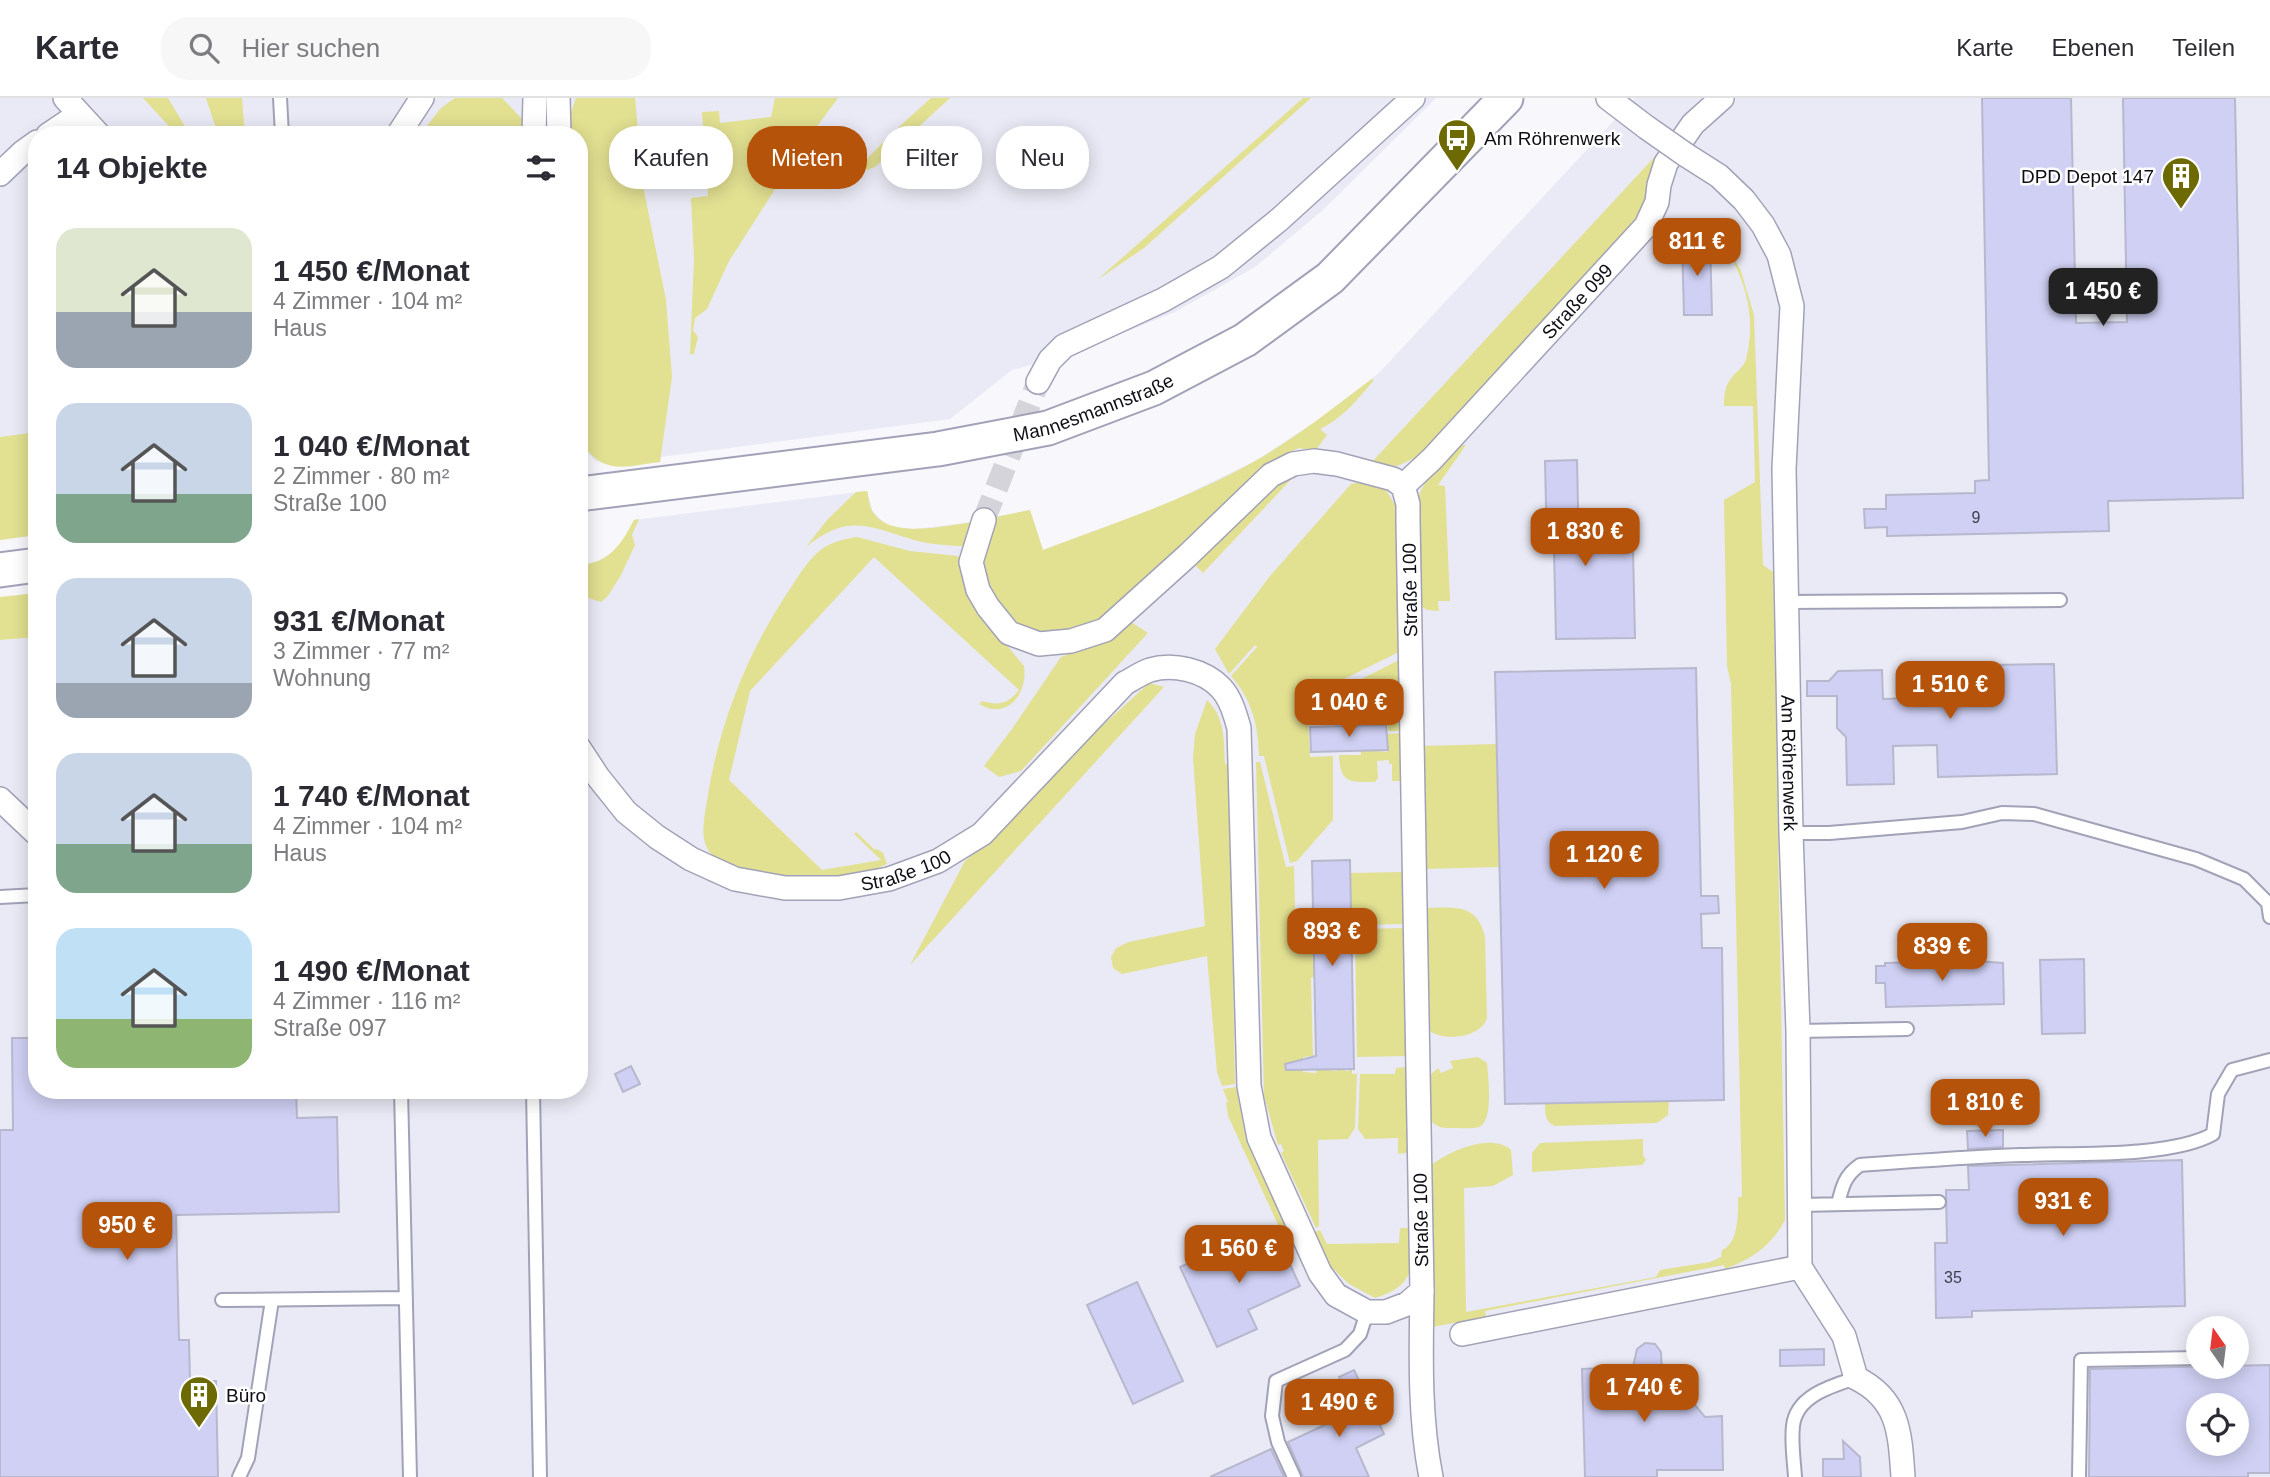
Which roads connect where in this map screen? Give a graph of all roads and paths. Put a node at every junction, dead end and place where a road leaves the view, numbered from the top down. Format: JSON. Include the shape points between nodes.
{"nodes":[{"id":1,"x":280,"y":98,"type":"edge"},
{"id":2,"x":535,"y":98,"type":"edge"},
{"id":3,"x":558,"y":98,"type":"edge"},
{"id":4,"x":1413,"y":98,"type":"edge"},
{"id":5,"x":1506,"y":98,"type":"edge"},
{"id":6,"x":1608,"y":98,"type":"edge"},
{"id":7,"x":1722,"y":98,"type":"edge"},
{"id":8,"x":423,"y":102,"type":"edge"},
{"id":9,"x":72,"y":106,"type":"edge"},
{"id":10,"x":55,"y":126,"type":"edge"},
{"id":11,"x":91,"y":126,"type":"edge"},
{"id":12,"x":282,"y":126,"type":"edge"},
{"id":13,"x":405,"y":126,"type":"edge"},
{"id":14,"x":534,"y":126,"type":"edge"},
{"id":15,"x":559,"y":126,"type":"edge"},
{"id":16,"x":28,"y":148,"type":"edge"},
{"id":17,"x":0,"y":174,"type":"edge"},
{"id":18,"x":1038,"y":382,"type":"tunnel mouth"},
{"id":19,"x":1403,"y":486,"type":"junction"},
{"id":20,"x":588,"y":493,"type":"edge"},
{"id":21,"x":984,"y":520,"type":"tunnel mouth"},
{"id":22,"x":28,"y":566,"type":"edge"},
{"id":23,"x":0,"y":570,"type":"edge"},
{"id":24,"x":2060,"y":600,"type":"dead end"},
{"id":25,"x":1786,"y":603,"type":"junction"},
{"id":26,"x":588,"y":762,"type":"edge"},
{"id":27,"x":4,"y":807,"type":"edge"},
{"id":28,"x":28,"y":827,"type":"edge"},
{"id":29,"x":1791,"y":833,"type":"junction"},
{"id":30,"x":28,"y":895,"type":"edge"},
{"id":31,"x":0,"y":897,"type":"edge"},
{"id":32,"x":2270,"y":917,"type":"edge"},
{"id":33,"x":1907,"y":1029,"type":"dead end"},
{"id":34,"x":1798,"y":1031,"type":"junction"},
{"id":35,"x":2270,"y":1060,"type":"edge"},
{"id":36,"x":401,"y":1099,"type":"edge"},
{"id":37,"x":533,"y":1099,"type":"edge"},
{"id":38,"x":1940,"y":1202,"type":"dead end"},
{"id":39,"x":1838,"y":1204,"type":"junction"},
{"id":40,"x":1800,"y":1205,"type":"junction"},
{"id":41,"x":1800,"y":1267,"type":"junction"},
{"id":42,"x":1422,"y":1291,"type":"junction"},
{"id":43,"x":406,"y":1298,"type":"junction"},
{"id":44,"x":222,"y":1300,"type":"dead end"},
{"id":45,"x":272,"y":1300,"type":"junction"},
{"id":46,"x":1367,"y":1312,"type":"junction"},
{"id":47,"x":1462,"y":1334,"type":"dead end"},
{"id":48,"x":2186,"y":1359,"type":"edge"},
{"id":49,"x":1856,"y":1378,"type":"junction"},
{"id":50,"x":239,"y":1477,"type":"edge"},
{"id":51,"x":410,"y":1477,"type":"edge"},
{"id":52,"x":540,"y":1477,"type":"edge"},
{"id":53,"x":1294,"y":1477,"type":"edge"},
{"id":54,"x":1431,"y":1477,"type":"edge"},
{"id":55,"x":1795,"y":1477,"type":"edge"},
{"id":56,"x":1903,"y":1477,"type":"edge"},
{"id":57,"x":2079,"y":1477,"type":"edge"}],
"edges":[{"from":1,"to":12,"type":"lane"},
{"from":2,"to":14,"type":"street"},
{"from":3,"to":15,"type":"street"},
{"from":4,"to":18,"type":"street","via":[[1221,267],[1064,346]]},
{"from":5,"to":20,"type":"main road","name":"Mannesmannstraße","via":[[1330,278],[1245,340],[1154,388],[1048,428],[938,449]]},
{"from":6,"to":25,"type":"street","name":"Am Röhrenwerk","bridge":true,"via":[[1718,176],[1744,200],[1779,255],[1792,306],[1784,469]]},
{"from":7,"to":19,"type":"street","name":"Straße 099","via":[[1693,124],[1666,163],[1646,226]]},
{"from":8,"to":13,"type":"street"},
{"from":9,"to":10,"type":"street"},
{"from":9,"to":11,"type":"street"},
{"from":16,"to":17,"type":"street"},
{"from":19,"to":21,"type":"street","via":[[1337,464],[1293,464],[1271,475],[1105,630],[1071,641],[1039,644],[1009,633],[978,590],[971,562]]},
{"from":19,"to":42,"type":"street","name":"Straße 100","via":[[1409,535]]},
{"from":22,"to":23,"type":"main road"},
{"from":24,"to":25,"type":"lane"},
{"from":25,"to":29,"type":"street","name":"Am Röhrenwerk"},
{"from":26,"to":46,"type":"street","name":"Straße 100","via":[[626,811],[691,859],[735,879],[785,888],[839,888],[889,880],[937,861],[982,834],[1125,683],[1149,670],[1172,666],[1198,673],[1221,688],[1239,728],[1249,1086],[1259,1138],[1320,1273],[1336,1295]]},
{"from":27,"to":28,"type":"street"},
{"from":29,"to":32,"type":"lane","via":[[2034,814],[2196,859],[2244,879],[2268,903]]},
{"from":29,"to":34,"type":"street","name":"Am Röhrenwerk"},
{"from":30,"to":31,"type":"lane"},
{"from":33,"to":34,"type":"lane"},
{"from":34,"to":40,"type":"street","name":"Am Röhrenwerk"},
{"from":35,"to":39,"type":"lane","via":[[2232,1070],[2218,1094],[2213,1134],[2200,1142],[2147,1151],[1860,1165],[1842,1184]]},
{"from":36,"to":43,"type":"lane"},
{"from":37,"to":52,"type":"lane"},
{"from":38,"to":39,"type":"lane"},
{"from":39,"to":40,"type":"lane"},
{"from":40,"to":41,"type":"street","name":"Am Röhrenwerk"},
{"from":41,"to":47,"type":"street"},
{"from":41,"to":49,"type":"street","via":[[1844,1336]]},
{"from":42,"to":46,"type":"street","name":"Straße 100","via":[[1407,1304],[1386,1312]]},
{"from":42,"to":54,"type":"street","via":[[1426,1451]]},
{"from":43,"to":45,"type":"lane"},
{"from":43,"to":51,"type":"lane"},
{"from":44,"to":45,"type":"lane"},
{"from":45,"to":50,"type":"lane","via":[[248,1458]]},
{"from":46,"to":53,"type":"lane","via":[[1360,1334],[1345,1350],[1276,1381],[1272,1416]]},
{"from":48,"to":57,"type":"lane","via":[[2081,1360]]},
{"from":49,"to":55,"type":"lane","via":[[1812,1395],[1799,1409],[1793,1425]]},
{"from":49,"to":56,"type":"street","via":[[1873,1386],[1899,1428]]}]}
